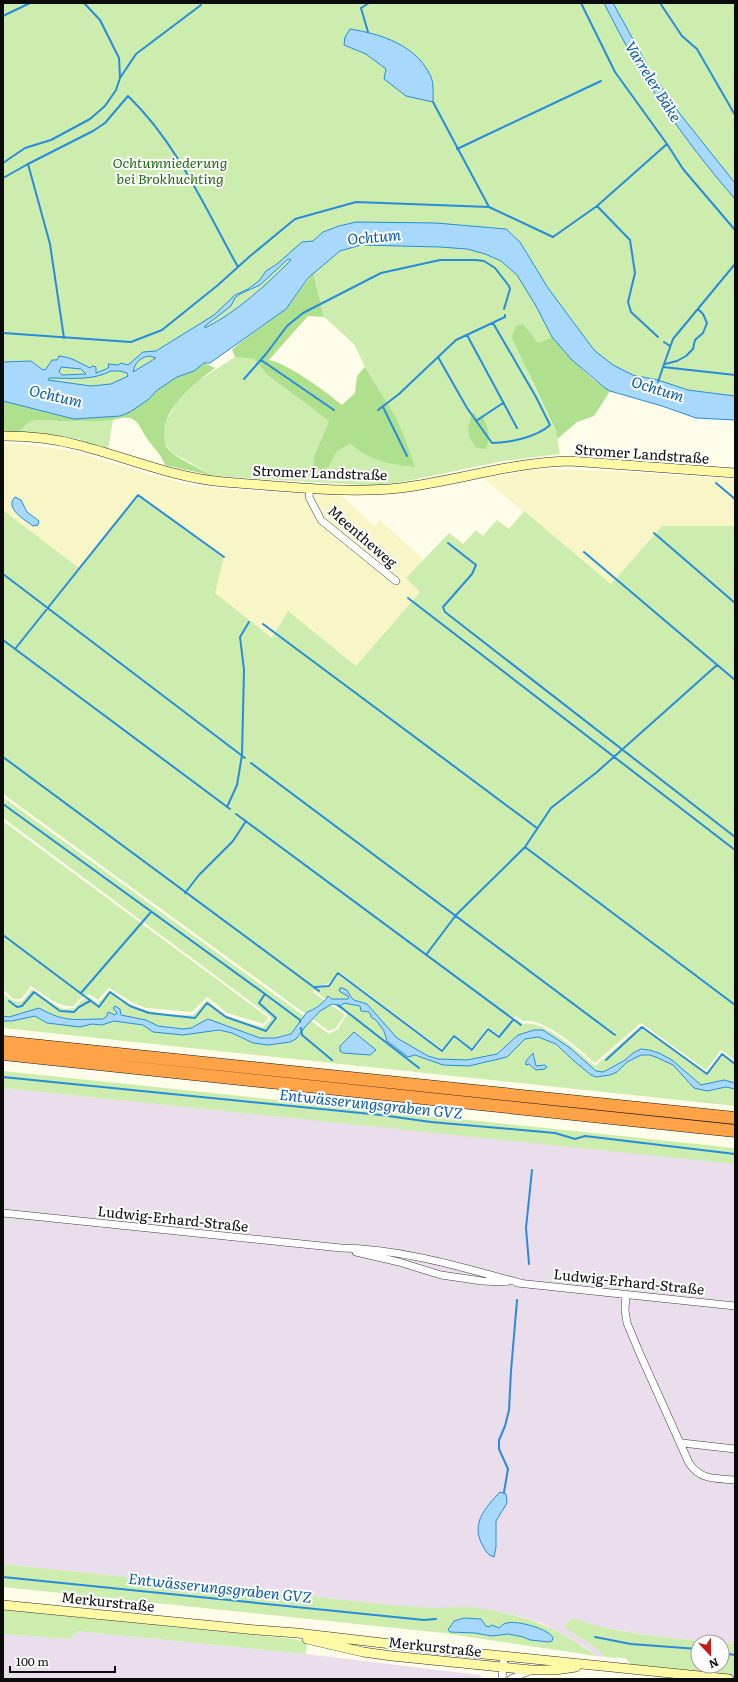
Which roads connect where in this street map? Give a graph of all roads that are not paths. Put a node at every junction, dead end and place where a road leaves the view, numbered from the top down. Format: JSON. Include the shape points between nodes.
{"nodes":[{"id":1,"x":3,"y":436,"type":"edge"},
{"id":2,"x":735,"y":474,"type":"edge"},
{"id":3,"x":310,"y":487,"type":"junction"},
{"id":4,"x":396,"y":581,"type":"dead end"},
{"id":5,"x":3,"y":1042,"type":"edge"},
{"id":6,"x":3,"y":1054,"type":"edge"},
{"id":7,"x":735,"y":1118,"type":"edge"},
{"id":8,"x":735,"y":1131,"type":"edge"},
{"id":9,"x":3,"y":1213,"type":"edge"},
{"id":10,"x":341,"y":1248,"type":"junction"},
{"id":11,"x":520,"y":1283,"type":"junction"},
{"id":12,"x":626,"y":1294,"type":"junction"},
{"id":13,"x":735,"y":1306,"type":"edge"},
{"id":14,"x":682,"y":1443,"type":"junction"},
{"id":15,"x":735,"y":1449,"type":"edge"},
{"id":16,"x":735,"y":1480,"type":"edge"},
{"id":17,"x":3,"y":1605,"type":"edge"},
{"id":18,"x":257,"y":1630,"type":"junction"},
{"id":19,"x":504,"y":1656,"type":"junction"},
{"id":20,"x":503,"y":1667,"type":"junction"},
{"id":21,"x":611,"y":1667,"type":"junction"},
{"id":22,"x":531,"y":1670,"type":"junction"},
{"id":23,"x":502,"y":1679,"type":"edge"},
{"id":24,"x":512,"y":1679,"type":"edge"},
{"id":25,"x":728,"y":1679,"type":"edge"}],
"edges":[{"from":1,"to":3,"type":"street","name":"Stromer Landstraße","via":[[36,437],[77,444],[168,472],[214,481]]},
{"from":2,"to":3,"type":"street","name":"Stromer Landstraße","via":[[555,461],[508,467],[398,488],[376,490]]},
{"from":3,"to":4,"type":"street","name":"Meentheweg","via":[[309,497],[320,520]]},
{"from":5,"to":7,"type":"highway"},
{"from":6,"to":8,"type":"highway"},
{"from":9,"to":10,"type":"street","name":"Ludwig-Erhard-Straße"},
{"from":10,"to":11,"type":"street","name":"Ludwig-Erhard-Straße","via":[[409,1254]]},
{"from":10,"to":11,"type":"street","name":"Ludwig-Erhard-Straße","via":[[441,1275]]},
{"from":11,"to":12,"type":"street","name":"Ludwig-Erhard-Straße"},
{"from":12,"to":13,"type":"street","name":"Ludwig-Erhard-Straße"},
{"from":12,"to":14,"type":"street","via":[[627,1323]]},
{"from":14,"to":15,"type":"street"},
{"from":14,"to":16,"type":"street","via":[[689,1463],[695,1471],[708,1477]]},
{"from":17,"to":18,"type":"street","name":"Merkurstraße"},
{"from":18,"to":19,"type":"street","name":"Merkurstraße"},
{"from":18,"to":20,"type":"street","name":"Merkurstraße","via":[[363,1652]]},
{"from":19,"to":20,"type":"street"},
{"from":19,"to":21,"type":"street","name":"Merkurstraße"},
{"from":20,"to":22,"type":"street","name":"Merkurstraße"},
{"from":20,"to":23,"type":"street"},
{"from":21,"to":22,"type":"street","name":"Merkurstraße"},
{"from":21,"to":25,"type":"street","name":"Merkurstraße"},
{"from":22,"to":24,"type":"street"}]}
